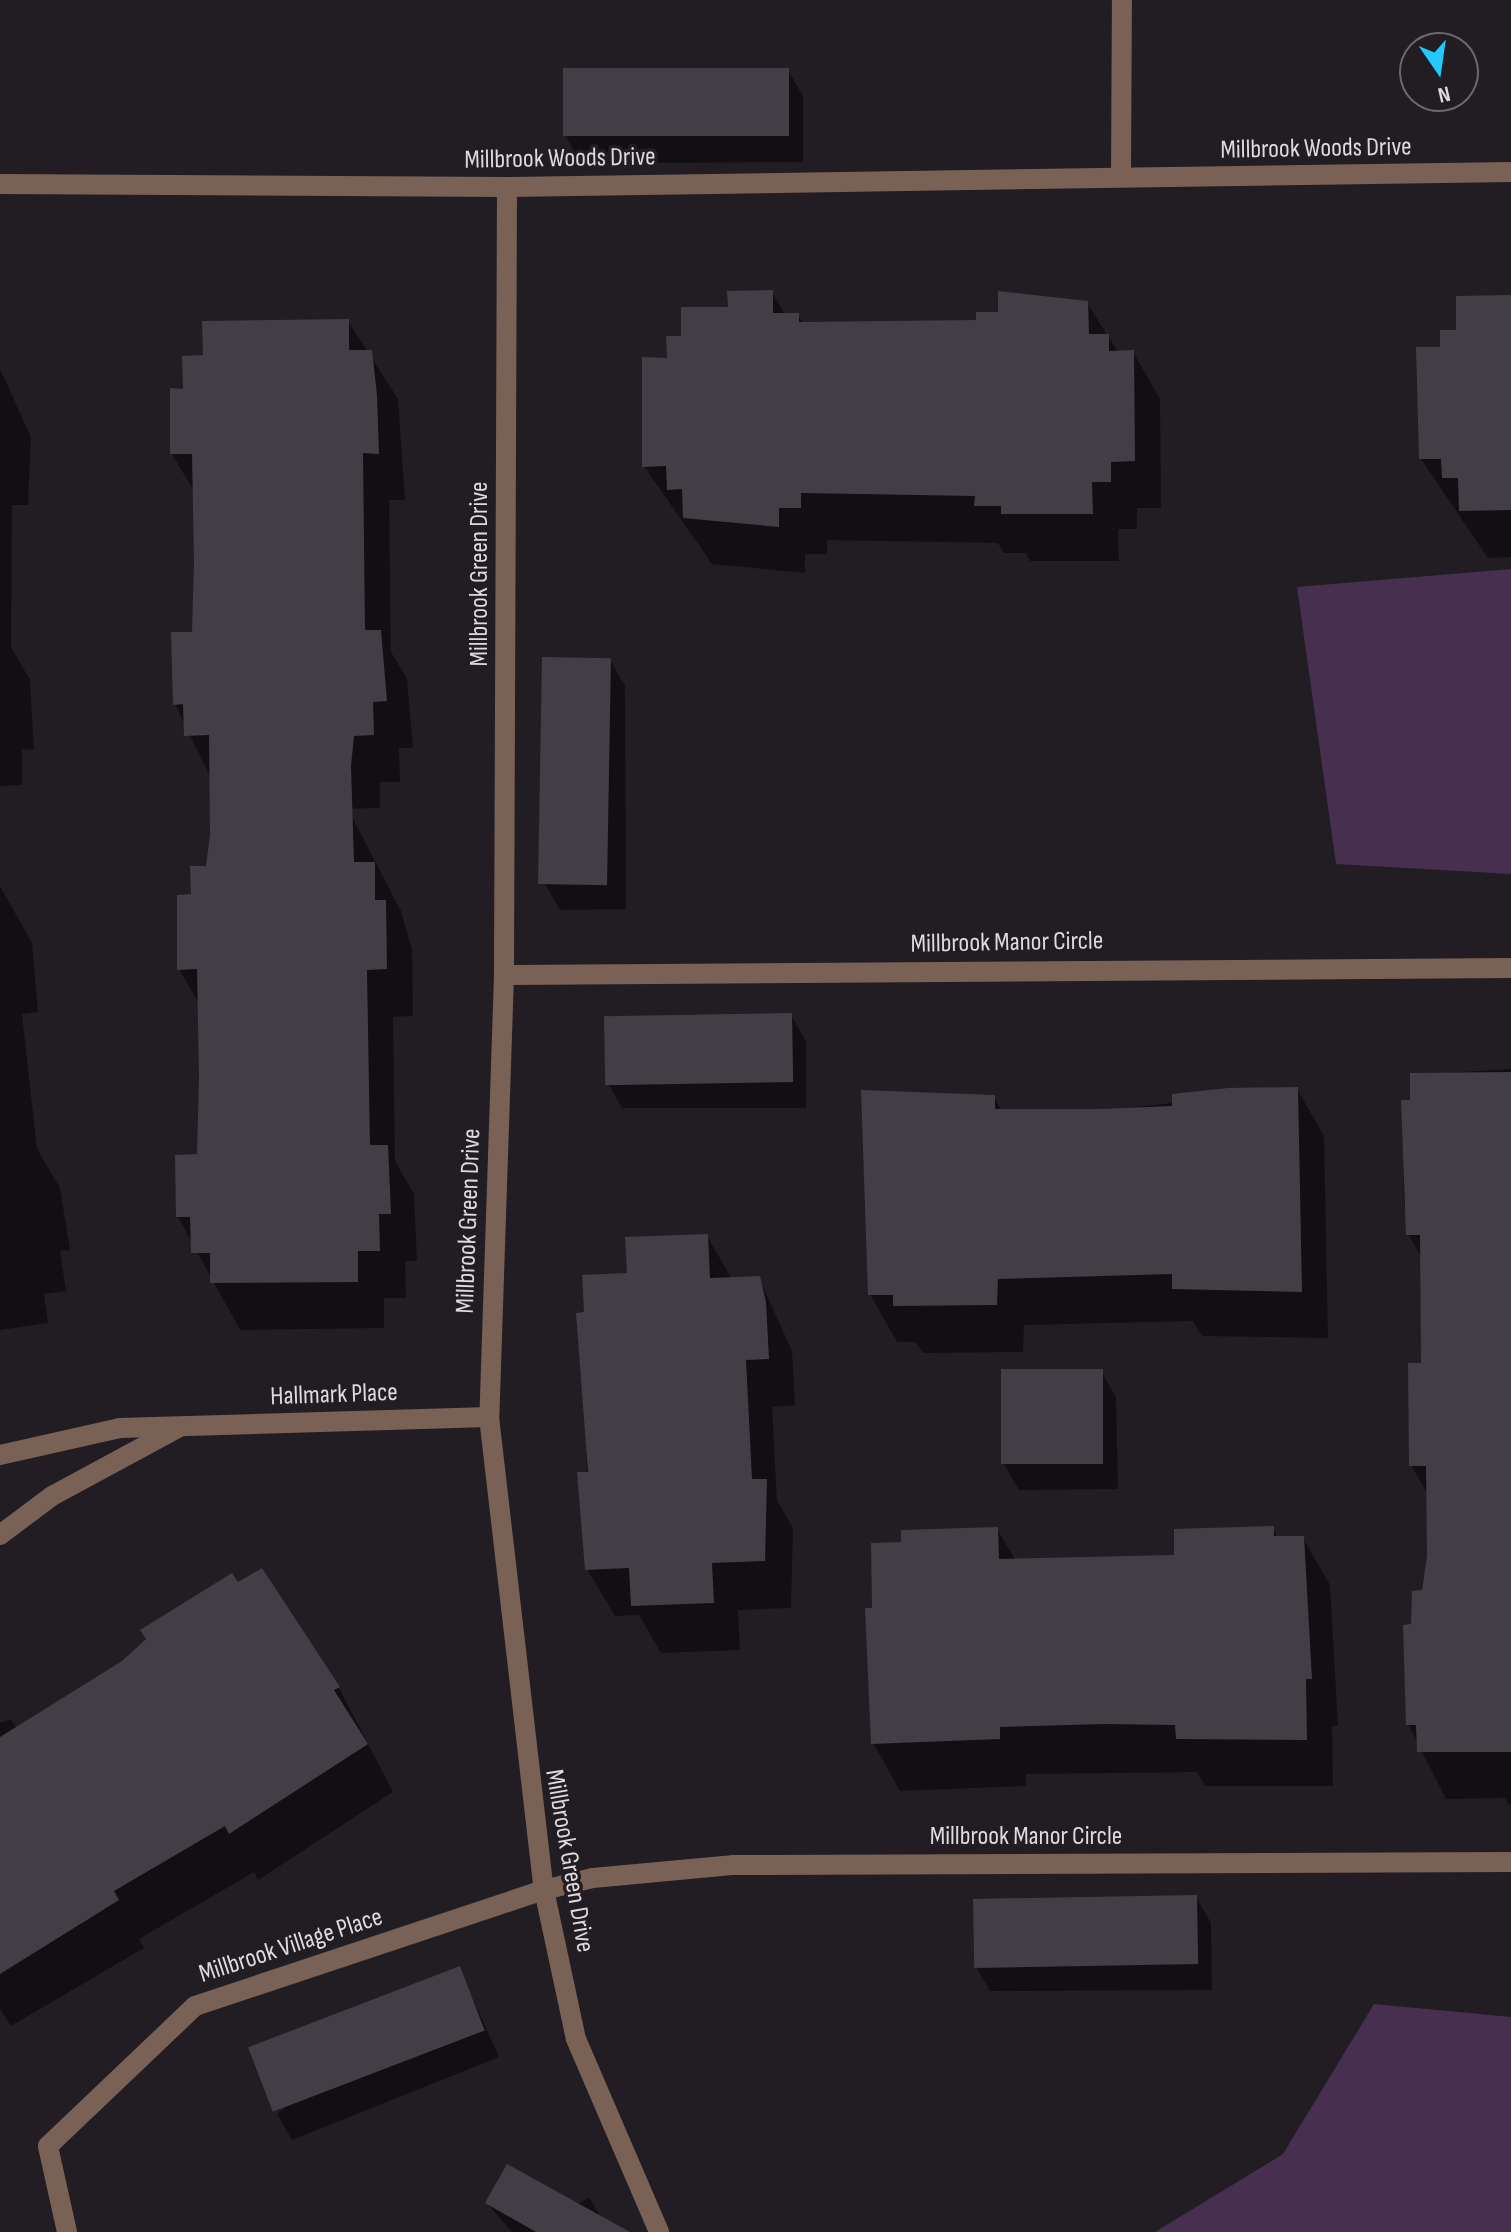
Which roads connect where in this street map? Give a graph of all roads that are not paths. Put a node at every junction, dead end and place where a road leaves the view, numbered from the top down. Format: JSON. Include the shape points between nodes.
{"nodes":[{"id":1,"x":1122,"y":0,"type":"edge"},
{"id":2,"x":1511,"y":172,"type":"edge"},
{"id":3,"x":1121,"y":176,"type":"junction"},
{"id":4,"x":0,"y":184,"type":"edge"},
{"id":5,"x":507,"y":187,"type":"junction"},
{"id":6,"x":1511,"y":968,"type":"edge"},
{"id":7,"x":504,"y":975,"type":"junction"},
{"id":8,"x":489,"y":1417,"type":"junction"},
{"id":9,"x":182,"y":1426,"type":"junction"},
{"id":10,"x":0,"y":1455,"type":"edge"},
{"id":11,"x":0,"y":1535,"type":"edge"},
{"id":12,"x":1511,"y":1862,"type":"edge"},
{"id":13,"x":544,"y":1890,"type":"junction"},
{"id":14,"x":67,"y":2232,"type":"edge"},
{"id":15,"x":659,"y":2232,"type":"edge"}],
"edges":[{"from":1,"to":3,"type":"street"},
{"from":2,"to":3,"type":"street","name":"Millbrook Woods Drive"},
{"from":3,"to":5,"type":"street","name":"Millbrook Woods Drive"},
{"from":4,"to":5,"type":"street","name":"Millbrook Woods Drive"},
{"from":5,"to":7,"type":"street","name":"Millbrook Green Drive"},
{"from":6,"to":7,"type":"street","name":"Millbrook Manor Circle"},
{"from":7,"to":8,"type":"street","name":"Millbrook Green Drive"},
{"from":8,"to":9,"type":"street","name":"Hallmark Place"},
{"from":8,"to":13,"type":"street","name":"Millbrook Green Drive"},
{"from":9,"to":10,"type":"street","name":"Hallmark Place","via":[[120,1428]]},
{"from":9,"to":11,"type":"street","name":"Hallmark Place","via":[[52,1496]]},
{"from":12,"to":13,"type":"street","name":"Millbrook Manor Circle","via":[[734,1865],[593,1878]]},
{"from":13,"to":14,"type":"street","name":"Millbrook Village Place","via":[[195,2006],[48,2146]]},
{"from":13,"to":15,"type":"street","name":"Millbrook Green Drive","via":[[576,2039]]}]}
